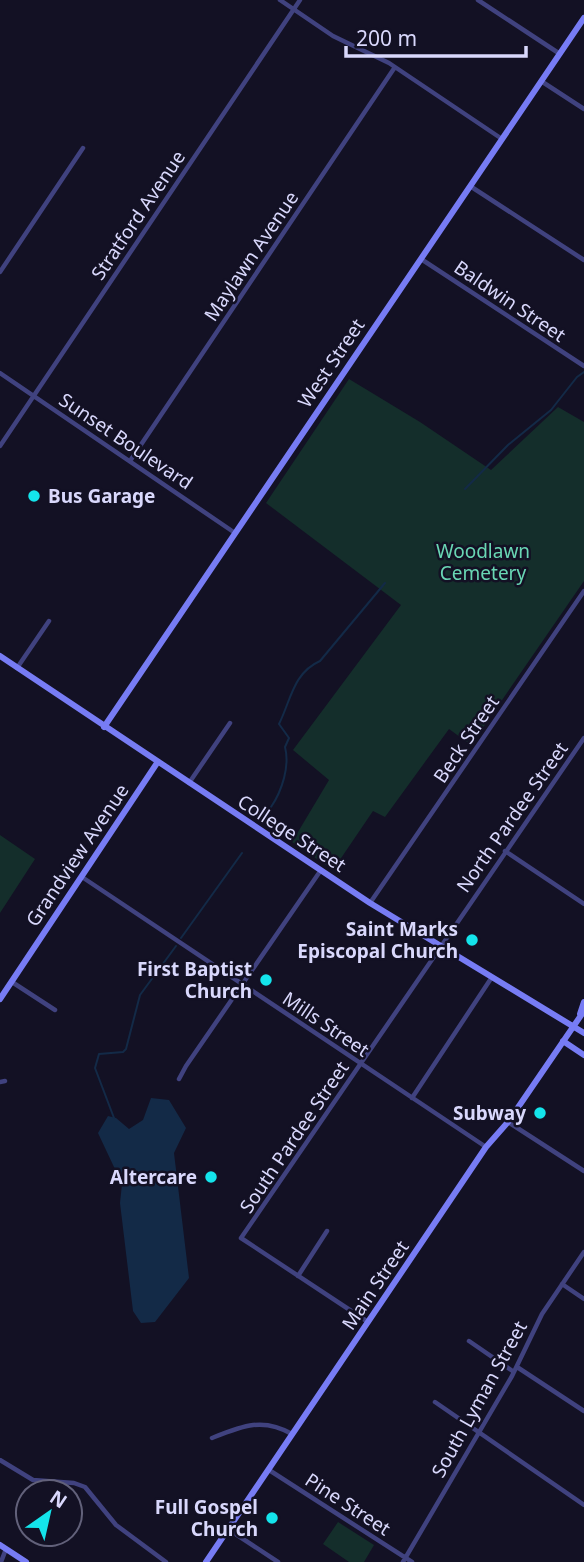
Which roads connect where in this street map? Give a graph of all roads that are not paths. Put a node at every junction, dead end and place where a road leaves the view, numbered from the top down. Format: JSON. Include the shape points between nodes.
{"nodes":[{"id":1,"x":280,"y":0,"type":"edge"},
{"id":2,"x":300,"y":0,"type":"edge"},
{"id":3,"x":478,"y":0,"type":"edge"},
{"id":4,"x":294,"y":9,"type":"junction"},
{"id":5,"x":584,"y":18,"type":"edge"},
{"id":6,"x":560,"y":54,"type":"junction"},
{"id":7,"x":395,"y":67,"type":"junction"},
{"id":8,"x":541,"y":81,"type":"junction"},
{"id":9,"x":584,"y":109,"type":"edge"},
{"id":10,"x":502,"y":139,"type":"junction"},
{"id":11,"x":83,"y":149,"type":"dead end"},
{"id":12,"x":470,"y":186,"type":"junction"},
{"id":13,"x":421,"y":258,"type":"junction"},
{"id":14,"x":584,"y":260,"type":"edge"},
{"id":15,"x":0,"y":272,"type":"edge"},
{"id":16,"x":584,"y":366,"type":"edge"},
{"id":17,"x":0,"y":373,"type":"edge"},
{"id":18,"x":34,"y":396,"type":"junction"},
{"id":19,"x":0,"y":446,"type":"edge"},
{"id":20,"x":130,"y":461,"type":"junction"},
{"id":21,"x":235,"y":533,"type":"junction"},
{"id":22,"x":584,"y":592,"type":"edge"},
{"id":23,"x":49,"y":621,"type":"dead end"},
{"id":24,"x":0,"y":656,"type":"edge"},
{"id":25,"x":17,"y":668,"type":"junction"},
{"id":26,"x":230,"y":723,"type":"dead end"},
{"id":27,"x":104,"y":727,"type":"junction"},
{"id":28,"x":584,"y":738,"type":"edge"},
{"id":29,"x":157,"y":763,"type":"junction"},
{"id":30,"x":188,"y":783,"type":"junction"},
{"id":31,"x":505,"y":851,"type":"junction"},
{"id":32,"x":321,"y":870,"type":"junction"},
{"id":33,"x":82,"y":877,"type":"junction"},
{"id":34,"x":370,"y":903,"type":"junction"},
{"id":35,"x":584,"y":904,"type":"edge"},
{"id":36,"x":440,"y":947,"type":"junction"},
{"id":37,"x":492,"y":977,"type":"junction"},
{"id":38,"x":12,"y":982,"type":"junction"},
{"id":39,"x":243,"y":985,"type":"junction"},
{"id":40,"x":0,"y":999,"type":"edge"},
{"id":41,"x":584,"y":1002,"type":"edge"},
{"id":42,"x":55,"y":1010,"type":"dead end"},
{"id":43,"x":582,"y":1013,"type":"edge"},
{"id":44,"x":572,"y":1027,"type":"junction"},
{"id":45,"x":584,"y":1033,"type":"edge"},
{"id":46,"x":563,"y":1041,"type":"junction"},
{"id":47,"x":584,"y":1055,"type":"edge"},
{"id":48,"x":361,"y":1064,"type":"junction"},
{"id":49,"x":179,"y":1079,"type":"dead end"},
{"id":50,"x":412,"y":1098,"type":"junction"},
{"id":51,"x":508,"y":1122,"type":"junction"},
{"id":52,"x":486,"y":1147,"type":"junction"},
{"id":53,"x":584,"y":1171,"type":"edge"},
{"id":54,"x":327,"y":1231,"type":"dead end"},
{"id":55,"x":584,"y":1251,"type":"edge"},
{"id":56,"x":298,"y":1276,"type":"junction"},
{"id":57,"x":562,"y":1284,"type":"junction"},
{"id":58,"x":584,"y":1299,"type":"edge"},
{"id":59,"x":369,"y":1322,"type":"junction"},
{"id":60,"x":469,"y":1341,"type":"dead end"},
{"id":61,"x":516,"y":1369,"type":"junction"},
{"id":62,"x":435,"y":1402,"type":"dead end"},
{"id":63,"x":584,"y":1412,"type":"edge"},
{"id":64,"x":479,"y":1432,"type":"junction"},
{"id":65,"x":292,"y":1434,"type":"junction"},
{"id":66,"x":212,"y":1438,"type":"dead end"},
{"id":67,"x":0,"y":1460,"type":"edge"},
{"id":68,"x":269,"y":1469,"type":"junction"},
{"id":69,"x":584,"y":1504,"type":"edge"},
{"id":70,"x":228,"y":1529,"type":"junction"},
{"id":71,"x":3,"y":1547,"type":"edge"},
{"id":72,"x":404,"y":1560,"type":"edge"},
{"id":73,"x":1,"y":1562,"type":"edge"},
{"id":74,"x":26,"y":1562,"type":"edge"},
{"id":75,"x":166,"y":1562,"type":"edge"},
{"id":76,"x":206,"y":1562,"type":"edge"},
{"id":77,"x":278,"y":1562,"type":"edge"},
{"id":78,"x":412,"y":1562,"type":"edge"}],
"edges":[{"from":1,"to":4,"type":"street"},
{"from":2,"to":4,"type":"street","name":"Stratford Avenue"},
{"from":3,"to":6,"type":"street"},
{"from":4,"to":7,"type":"street","via":[[333,36]]},
{"from":4,"to":18,"type":"street","name":"Stratford Avenue"},
{"from":5,"to":6,"type":"main road","name":"West Street"},
{"from":6,"to":8,"type":"main road","name":"West Street"},
{"from":7,"to":10,"type":"street"},
{"from":7,"to":20,"type":"street","name":"Maylawn Avenue"},
{"from":8,"to":9,"type":"street"},
{"from":8,"to":10,"type":"main road","name":"West Street"},
{"from":10,"to":12,"type":"main road","name":"West Street"},
{"from":11,"to":15,"type":"street"},
{"from":12,"to":13,"type":"main road","name":"West Street"},
{"from":12,"to":14,"type":"street"},
{"from":13,"to":16,"type":"street","name":"Baldwin Street"},
{"from":13,"to":21,"type":"main road","name":"West Street"},
{"from":17,"to":18,"type":"street","name":"Sunset Boulevard"},
{"from":18,"to":19,"type":"street","name":"Stratford Avenue"},
{"from":18,"to":20,"type":"street","name":"Sunset Boulevard"},
{"from":20,"to":21,"type":"street","name":"Sunset Boulevard"},
{"from":21,"to":27,"type":"main road","name":"West Street"},
{"from":22,"to":34,"type":"street","name":"Beck Street"},
{"from":23,"to":25,"type":"street"},
{"from":24,"to":25,"type":"main road","name":"College Street"},
{"from":25,"to":27,"type":"main road","name":"College Street"},
{"from":26,"to":30,"type":"street"},
{"from":27,"to":29,"type":"main road","name":"College Street"},
{"from":28,"to":31,"type":"street","name":"North Pardee Street"},
{"from":29,"to":30,"type":"main road","name":"College Street"},
{"from":29,"to":33,"type":"main road","name":"Grandview Avenue"},
{"from":30,"to":32,"type":"main road","name":"College Street"},
{"from":31,"to":35,"type":"street"},
{"from":31,"to":36,"type":"street","name":"North Pardee Street"},
{"from":32,"to":34,"type":"main road","name":"College Street"},
{"from":32,"to":39,"type":"street"},
{"from":33,"to":38,"type":"main road","name":"Grandview Avenue"},
{"from":33,"to":39,"type":"street","name":"Mills Street"},
{"from":34,"to":36,"type":"main road","name":"College Street"},
{"from":36,"to":37,"type":"main road","name":"College Street"},
{"from":36,"to":48,"type":"street","name":"South Pardee Street"},
{"from":37,"to":44,"type":"main road","name":"College Street"},
{"from":37,"to":50,"type":"street"},
{"from":38,"to":40,"type":"main road","name":"Grandview Avenue"},
{"from":38,"to":42,"type":"street"},
{"from":39,"to":48,"type":"street","name":"Mills Street"},
{"from":39,"to":49,"type":"street"},
{"from":41,"to":43,"type":"main road"},
{"from":43,"to":44,"type":"main road","name":"Main Street"},
{"from":44,"to":45,"type":"main road","name":"College Street"},
{"from":44,"to":46,"type":"main road","name":"Main Street"},
{"from":46,"to":47,"type":"main road"},
{"from":46,"to":51,"type":"main road","name":"Main Street"},
{"from":48,"to":50,"type":"street","name":"Mills Street"},
{"from":48,"to":56,"type":"street","name":"South Pardee Street","via":[[241,1238]]},
{"from":50,"to":52,"type":"street","name":"Mills Street"},
{"from":51,"to":52,"type":"main road","name":"Main Street"},
{"from":51,"to":53,"type":"street"},
{"from":52,"to":59,"type":"main road","name":"Main Street"},
{"from":54,"to":56,"type":"street"},
{"from":55,"to":57,"type":"street","name":"South Lyman Street"},
{"from":56,"to":59,"type":"street"},
{"from":57,"to":58,"type":"street"},
{"from":57,"to":61,"type":"street","name":"South Lyman Street"},
{"from":59,"to":65,"type":"main road","name":"Main Street"},
{"from":60,"to":61,"type":"street"},
{"from":61,"to":63,"type":"street"},
{"from":61,"to":64,"type":"street","name":"South Lyman Street"},
{"from":62,"to":64,"type":"street"},
{"from":64,"to":69,"type":"street"},
{"from":64,"to":72,"type":"street","name":"South Lyman Street"},
{"from":65,"to":66,"type":"street","via":[[267,1423]]},
{"from":65,"to":68,"type":"main road","name":"Main Street"},
{"from":67,"to":75,"type":"street","via":[[33,1479],[81,1485],[116,1525]]},
{"from":68,"to":70,"type":"main road","name":"Main Street"},
{"from":68,"to":72,"type":"street","name":"Pine Street"},
{"from":70,"to":76,"type":"main road","name":"Main Street"},
{"from":70,"to":77,"type":"street"},
{"from":71,"to":73,"type":"street"},
{"from":71,"to":74,"type":"main road"},
{"from":72,"to":78,"type":"street","name":"Pine Street"}]}
